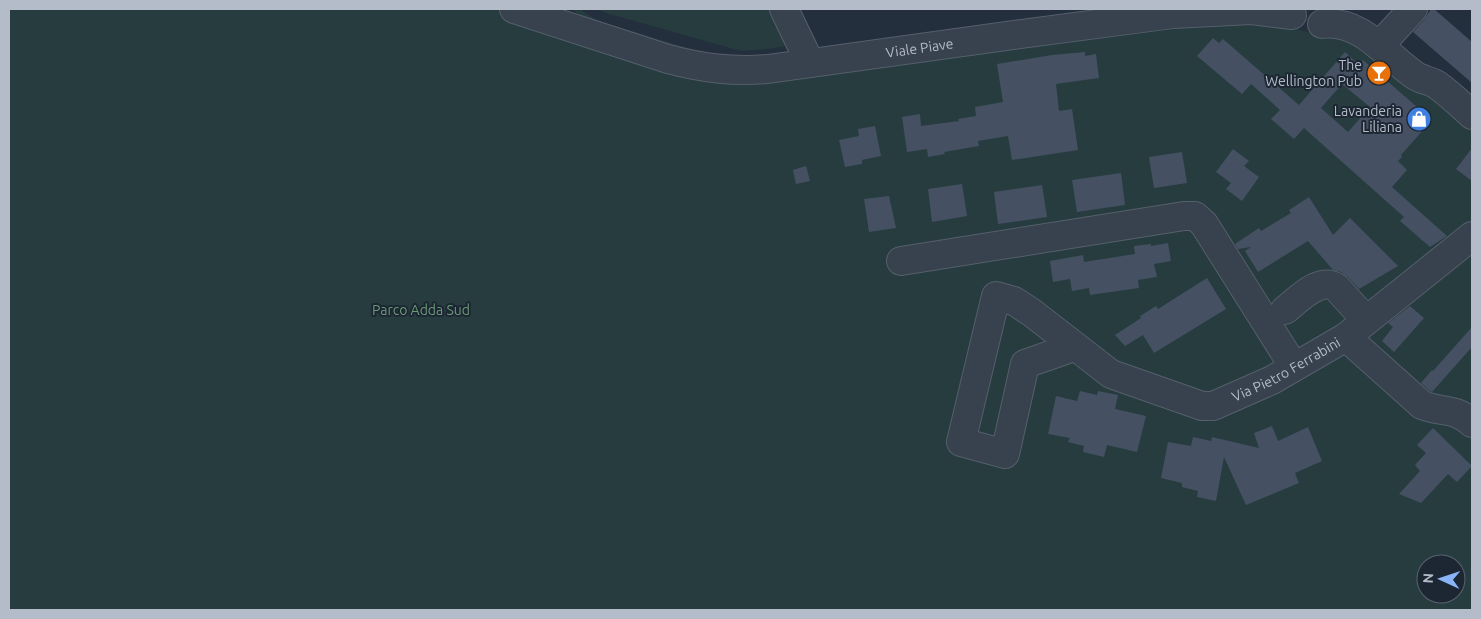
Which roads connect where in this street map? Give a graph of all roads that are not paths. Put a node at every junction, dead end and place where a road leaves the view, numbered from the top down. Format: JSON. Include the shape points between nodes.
{"nodes":[{"id":1,"x":514,"y":9,"type":"edge"},
{"id":2,"x":557,"y":9,"type":"edge"},
{"id":3,"x":784,"y":9,"type":"edge"},
{"id":4,"x":1253,"y":9,"type":"edge"},
{"id":5,"x":1358,"y":9,"type":"edge"},
{"id":6,"x":1413,"y":9,"type":"edge"},
{"id":7,"x":1290,"y":12,"type":"edge"},
{"id":8,"x":1331,"y":17,"type":"edge"},
{"id":9,"x":592,"y":35,"type":"junction"},
{"id":10,"x":1384,"y":41,"type":"junction"},
{"id":11,"x":810,"y":63,"type":"junction"},
{"id":12,"x":1472,"y":115,"type":"edge"},
{"id":13,"x":1472,"y":236,"type":"edge"},
{"id":14,"x":901,"y":261,"type":"dead end"},
{"id":15,"x":1285,"y":310,"type":"dead end"},
{"id":16,"x":1356,"y":328,"type":"junction"},
{"id":17,"x":1073,"y":345,"type":"junction"},
{"id":18,"x":1294,"y":367,"type":"junction"},
{"id":19,"x":1472,"y":424,"type":"edge"}],
"edges":[{"from":1,"to":9,"type":"street","name":"Viale Piave"},
{"from":2,"to":9,"type":"street","name":"Viale Piave","via":[[577,28]]},
{"from":3,"to":11,"type":"street"},
{"from":4,"to":7,"type":"street","name":"Viale Piave"},
{"from":4,"to":11,"type":"street","name":"Viale Piave","via":[[1138,18]]},
{"from":5,"to":10,"type":"street"},
{"from":6,"to":10,"type":"street"},
{"from":7,"to":8,"type":"street","name":"Viale Piave","via":[[1300,22],[1310,25]]},
{"from":8,"to":10,"type":"street","name":"Viale Piave","via":[[1331,23]]},
{"from":9,"to":11,"type":"street","name":"Viale Piave","via":[[668,59],[713,69],[751,71]]},
{"from":10,"to":12,"type":"street","via":[[1418,78],[1437,84]]},
{"from":13,"to":16,"type":"street","name":"Via Pietro Ferrabini"},
{"from":14,"to":18,"type":"street","via":[[1196,216]]},
{"from":15,"to":16,"type":"street","via":[[1317,286],[1331,284],[1336,287]]},
{"from":16,"to":18,"type":"street","name":"Via Pietro Ferrabini"},
{"from":16,"to":19,"type":"street","via":[[1422,405],[1455,412]]},
{"from":17,"to":17,"type":"street","name":"Via Pietro Ferrabini","via":[[1014,301],[996,296],[961,442],[1005,454],[1025,364]]},
{"from":17,"to":18,"type":"street","name":"Via Pietro Ferrabini","via":[[1111,374],[1202,406],[1213,406]]}]}
